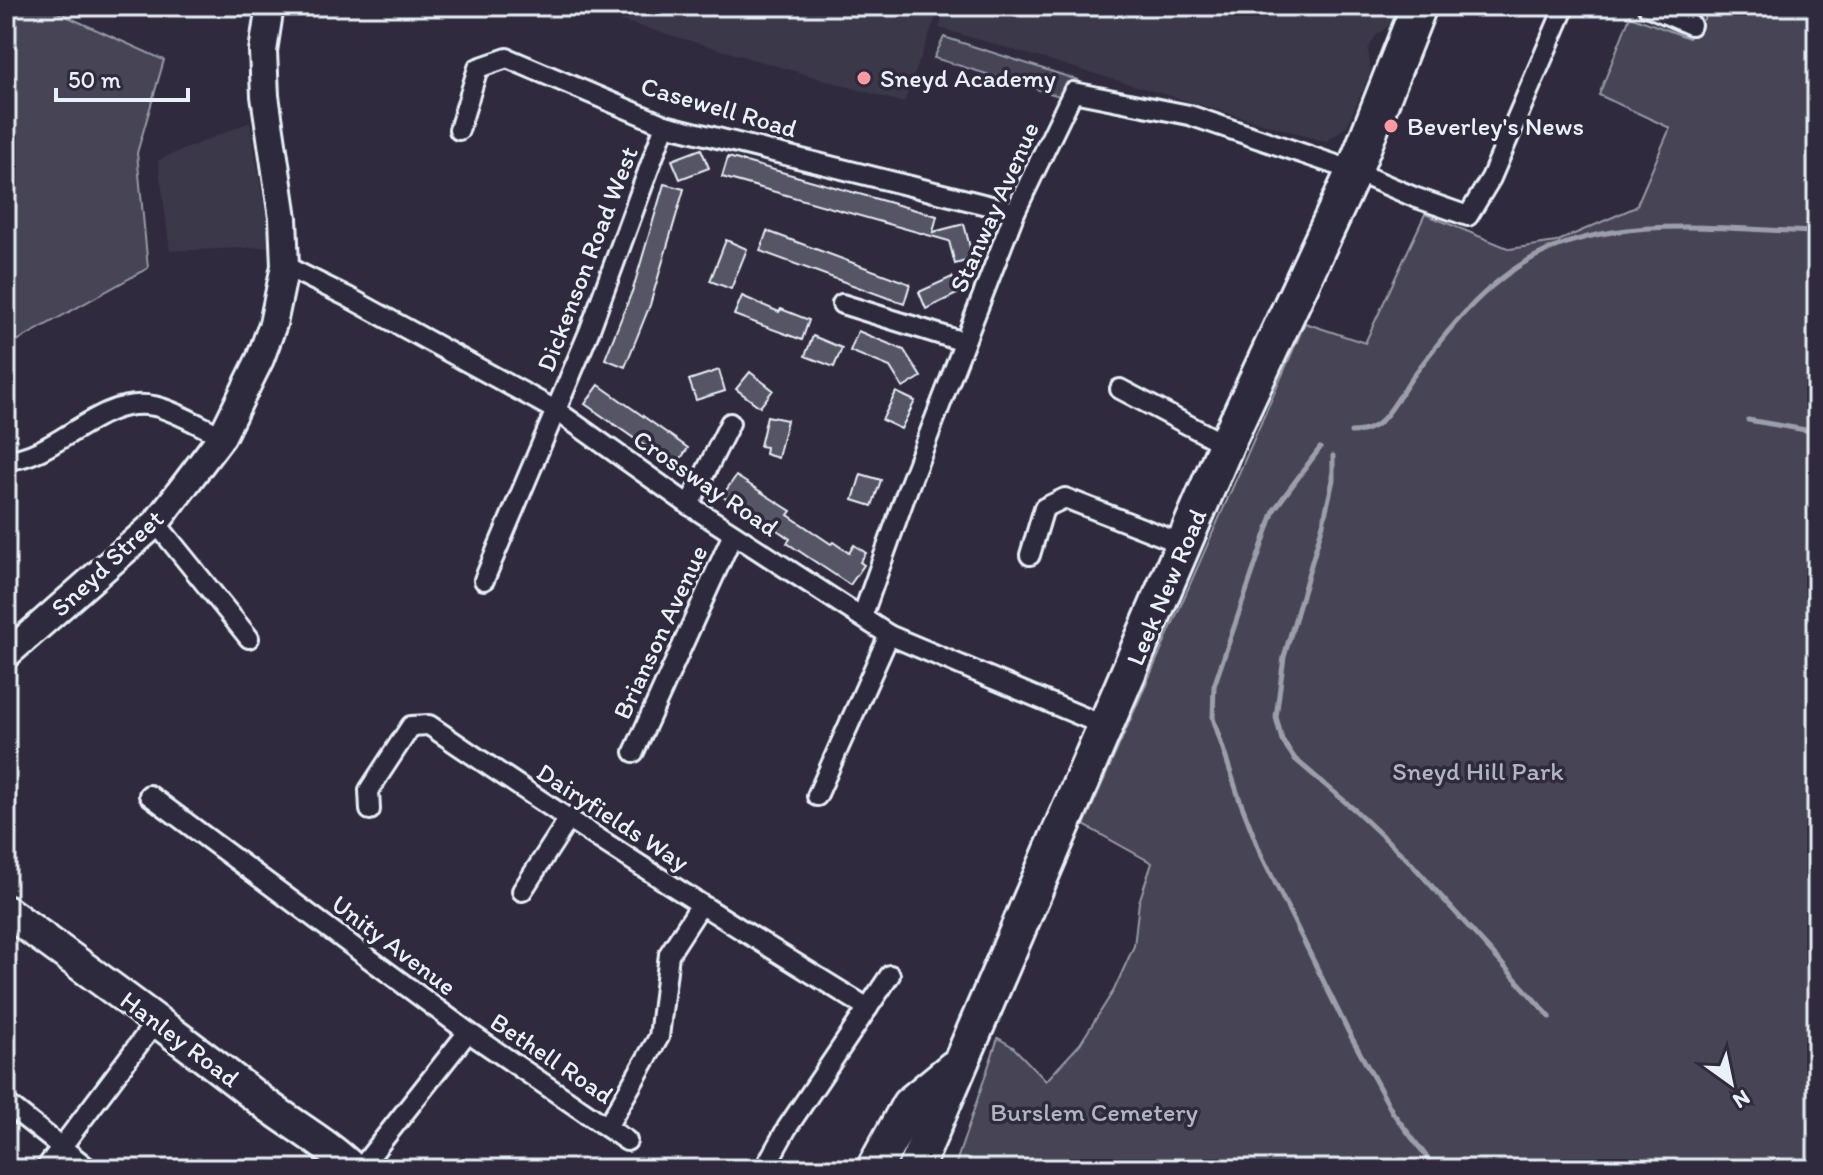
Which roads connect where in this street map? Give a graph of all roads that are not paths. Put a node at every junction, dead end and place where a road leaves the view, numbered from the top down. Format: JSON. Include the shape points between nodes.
{"nodes":[{"id":1,"x":270,"y":6,"type":"edge"},
{"id":2,"x":1419,"y":6,"type":"edge"},
{"id":3,"x":1565,"y":6,"type":"edge"},
{"id":4,"x":1647,"y":6,"type":"edge"},
{"id":5,"x":1691,"y":25,"type":"dead end"},
{"id":6,"x":665,"y":125,"type":"junction"},
{"id":7,"x":459,"y":130,"type":"dead end"},
{"id":8,"x":1354,"y":171,"type":"junction"},
{"id":9,"x":1015,"y":212,"type":"junction"},
{"id":10,"x":285,"y":266,"type":"junction"},
{"id":11,"x":842,"y":304,"type":"dead end"},
{"id":12,"x":964,"y":342,"type":"junction"},
{"id":13,"x":1120,"y":389,"type":"dead end"},
{"id":14,"x":557,"y":411,"type":"junction"},
{"id":15,"x":730,"y":423,"type":"dead end"},
{"id":16,"x":222,"y":436,"type":"junction"},
{"id":17,"x":1226,"y":445,"type":"junction"},
{"id":18,"x":6,"y":460,"type":"edge"},
{"id":19,"x":689,"y":505,"type":"junction"},
{"id":20,"x":156,"y":523,"type":"junction"},
{"id":21,"x":733,"y":534,"type":"junction"},
{"id":22,"x":1185,"y":545,"type":"junction"},
{"id":23,"x":1030,"y":555,"type":"dead end"},
{"id":24,"x":484,"y":580,"type":"dead end"},
{"id":25,"x":862,"y":617,"type":"junction"},
{"id":26,"x":889,"y":635,"type":"junction"},
{"id":27,"x":249,"y":638,"type":"dead end"},
{"id":28,"x":6,"y":655,"type":"edge"},
{"id":29,"x":1105,"y":726,"type":"junction"},
{"id":30,"x":634,"y":752,"type":"dead end"},
{"id":31,"x":149,"y":795,"type":"dead end"},
{"id":32,"x":817,"y":796,"type":"dead end"},
{"id":33,"x":370,"y":810,"type":"dead end"},
{"id":34,"x":568,"y":820,"type":"junction"},
{"id":35,"x":522,"y":891,"type":"dead end"},
{"id":36,"x":700,"y":906,"type":"junction"},
{"id":37,"x":6,"y":911,"type":"edge"},
{"id":38,"x":890,"y":975,"type":"dead end"},
{"id":39,"x":868,"y":1008,"type":"junction"},
{"id":40,"x":157,"y":1020,"type":"junction"},
{"id":41,"x":468,"y":1032,"type":"junction"},
{"id":42,"x":958,"y":1065,"type":"junction"},
{"id":43,"x":6,"y":1103,"type":"edge"},
{"id":44,"x":607,"y":1127,"type":"junction"},
{"id":45,"x":627,"y":1141,"type":"dead end"},
{"id":46,"x":61,"y":1148,"type":"junction"},
{"id":47,"x":344,"y":1165,"type":"edge"},
{"id":48,"x":45,"y":1169,"type":"edge"},
{"id":49,"x":89,"y":1169,"type":"edge"},
{"id":50,"x":764,"y":1169,"type":"edge"},
{"id":51,"x":874,"y":1169,"type":"edge"},
{"id":52,"x":915,"y":1169,"type":"edge"}],
"edges":[{"from":1,"to":10,"type":"street","name":"Sneyd Street","via":[[263,51],[265,96]]},
{"from":2,"to":8,"type":"highway","name":"Leek New Road"},
{"from":3,"to":8,"type":"street","via":[[1491,178],[1468,216]]},
{"from":4,"to":5,"type":"street"},
{"from":6,"to":7,"type":"street","name":"Casewell Road","via":[[507,58],[478,68]]},
{"from":6,"to":9,"type":"street","name":"Casewell Road"},
{"from":6,"to":14,"type":"street","name":"Dickenson Road West"},
{"from":8,"to":9,"type":"street","name":"Stanway Avenue","via":[[1189,115],[1073,92]]},
{"from":8,"to":17,"type":"highway","name":"Leek New Road"},
{"from":9,"to":12,"type":"street","name":"Stanway Avenue"},
{"from":10,"to":14,"type":"street","name":"Crossway Road"},
{"from":10,"to":16,"type":"street","name":"Sneyd Street","via":[[273,324]]},
{"from":11,"to":12,"type":"street"},
{"from":12,"to":25,"type":"street","name":"Stanway Avenue"},
{"from":13,"to":17,"type":"street"},
{"from":14,"to":19,"type":"street","name":"Crossway Road"},
{"from":14,"to":24,"type":"street","name":"Dickenson Road West"},
{"from":15,"to":19,"type":"street"},
{"from":16,"to":18,"type":"street","via":[[155,406],[129,405],[33,456]]},
{"from":16,"to":20,"type":"street","name":"Sneyd Street"},
{"from":17,"to":22,"type":"highway","name":"Leek New Road"},
{"from":19,"to":21,"type":"street","name":"Crossway Road"},
{"from":20,"to":27,"type":"street"},
{"from":20,"to":28,"type":"street","name":"Sneyd Street"},
{"from":21,"to":25,"type":"street","name":"Crossway Road"},
{"from":21,"to":30,"type":"street","name":"Brianson Avenue"},
{"from":22,"to":23,"type":"street","via":[[1065,498],[1044,508]]},
{"from":22,"to":29,"type":"highway","name":"Leek New Road"},
{"from":25,"to":26,"type":"street","name":"Crossway Road"},
{"from":26,"to":29,"type":"street","name":"Crossway Road"},
{"from":26,"to":32,"type":"street"},
{"from":29,"to":42,"type":"highway","name":"Leek New Road"},
{"from":31,"to":41,"type":"street","name":"Unity Avenue"},
{"from":33,"to":34,"type":"street","name":"Dairyfields Way","via":[[369,790],[411,726],[429,725]]},
{"from":34,"to":35,"type":"street"},
{"from":34,"to":36,"type":"street","name":"Dairyfields Way"},
{"from":36,"to":39,"type":"street","name":"Dairyfields Way"},
{"from":36,"to":44,"type":"street","name":"Bethell Road","via":[[669,954],[659,1037]]},
{"from":37,"to":40,"type":"main road","name":"Hanley Road"},
{"from":38,"to":39,"type":"street"},
{"from":39,"to":50,"type":"street"},
{"from":40,"to":46,"type":"street"},
{"from":40,"to":47,"type":"main road","name":"Hanley Road"},
{"from":41,"to":44,"type":"street","name":"Bethell Road"},
{"from":41,"to":47,"type":"street"},
{"from":42,"to":51,"type":"highway","via":[[909,1105]]},
{"from":42,"to":52,"type":"highway","name":"Leek New Road"},
{"from":43,"to":46,"type":"street"},
{"from":44,"to":45,"type":"street","name":"Bethell Road"},
{"from":46,"to":48,"type":"street"},
{"from":46,"to":49,"type":"street"}]}
